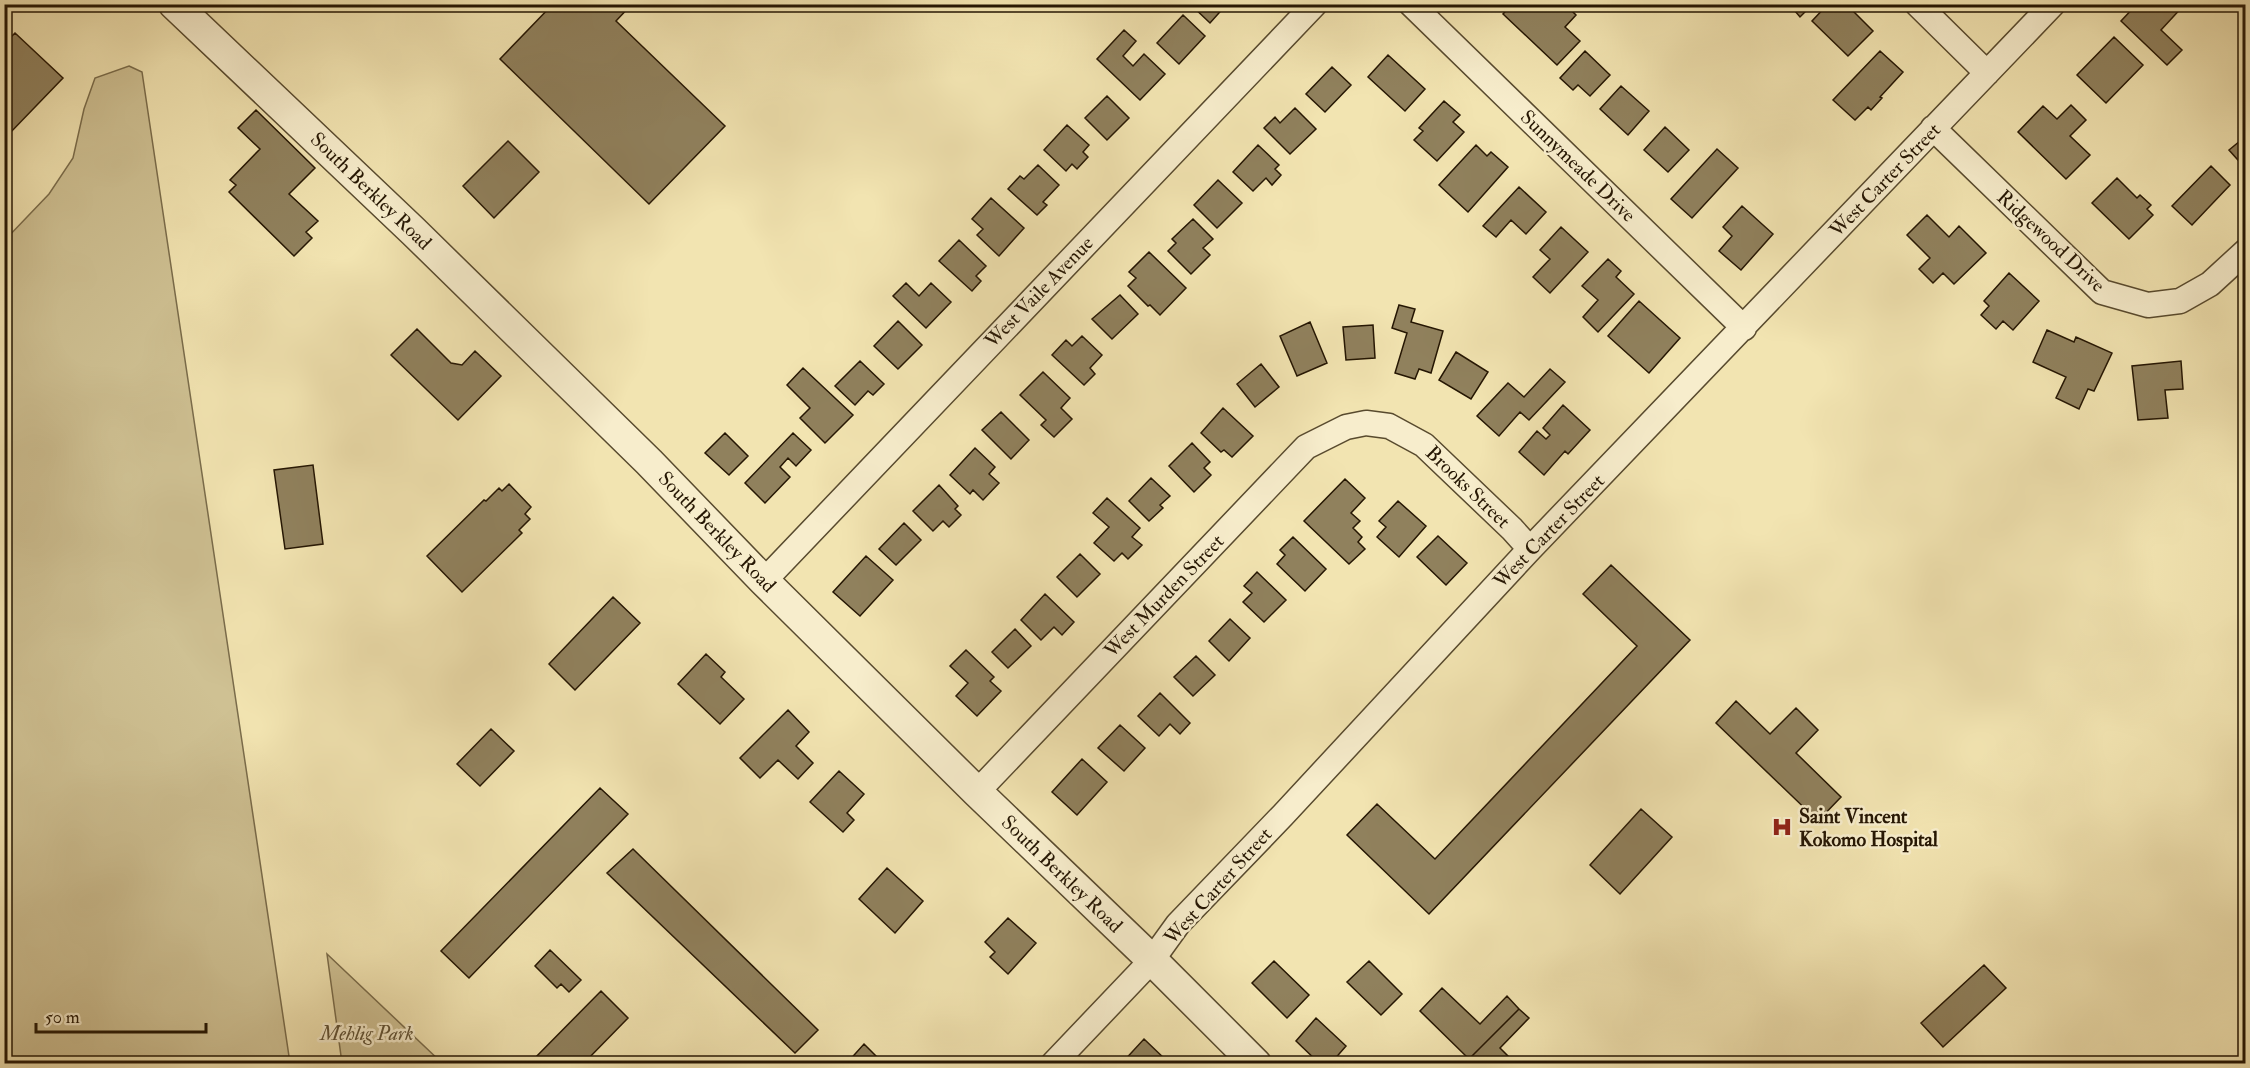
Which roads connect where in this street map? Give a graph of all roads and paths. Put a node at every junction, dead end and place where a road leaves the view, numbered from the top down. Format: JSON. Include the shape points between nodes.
{"nodes":[{"id":1,"x":174,"y":4,"type":"edge"},
{"id":2,"x":1315,"y":4,"type":"edge"},
{"id":3,"x":1411,"y":4,"type":"edge"},
{"id":4,"x":1917,"y":4,"type":"edge"},
{"id":5,"x":2053,"y":4,"type":"edge"},
{"id":6,"x":1987,"y":73,"type":"junction"},
{"id":7,"x":1933,"y":128,"type":"junction"},
{"id":8,"x":2246,"y":250,"type":"edge"},
{"id":9,"x":1744,"y":328,"type":"junction"},
{"id":10,"x":1366,"y":423,"type":"joint"},
{"id":11,"x":1530,"y":549,"type":"junction"},
{"id":12,"x":764,"y":581,"type":"junction"},
{"id":13,"x":977,"y":792,"type":"junction"},
{"id":14,"x":1152,"y":960,"type":"junction"},
{"id":15,"x":1053,"y":1064,"type":"edge"},
{"id":16,"x":1256,"y":1064,"type":"edge"}],
"edges":[{"from":1,"to":12,"type":"street","name":"South Berkley Road","via":[[413,231],[649,462]]},
{"from":2,"to":12,"type":"street","name":"West Vaile Avenue"},
{"from":3,"to":9,"type":"street","name":"Sunnymeade Drive"},
{"from":4,"to":6,"type":"street"},
{"from":5,"to":6,"type":"street","name":"West Carter Street"},
{"from":6,"to":7,"type":"street","name":"West Carter Street"},
{"from":7,"to":8,"type":"street","name":"Ridgewood Drive","via":[[2102,292],[2148,305],[2180,301],[2210,284]]},
{"from":7,"to":9,"type":"street","name":"West Carter Street"},
{"from":9,"to":11,"type":"street","name":"West Carter Street"},
{"from":10,"to":11,"type":"street","name":"Brooks Street","via":[[1389,426],[1424,445]]},
{"from":10,"to":13,"type":"street","name":"West Murden Street","via":[[1346,427],[1306,447]]},
{"from":11,"to":14,"type":"street","name":"West Carter Street","via":[[1178,924]]},
{"from":12,"to":13,"type":"street","name":"South Berkley Road"},
{"from":13,"to":14,"type":"street","name":"South Berkley Road"},
{"from":14,"to":15,"type":"street","name":"West Carter Street"},
{"from":14,"to":16,"type":"street","name":"South Berkley Road"}]}
